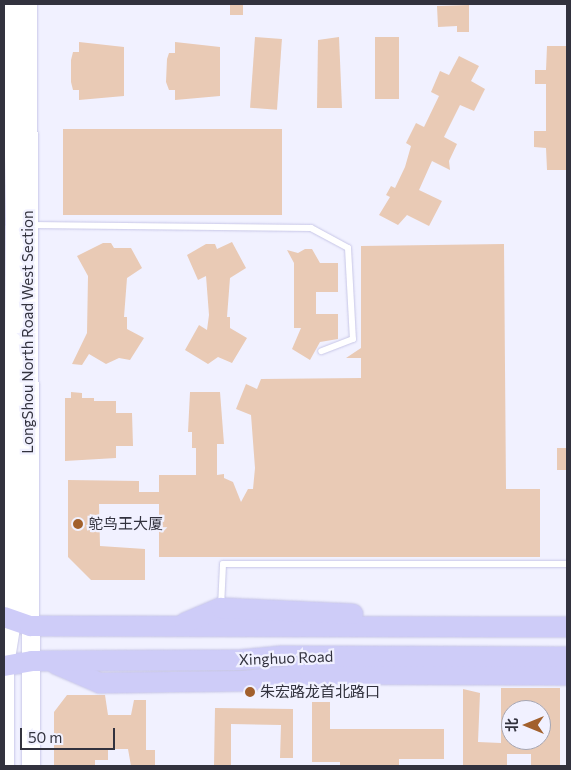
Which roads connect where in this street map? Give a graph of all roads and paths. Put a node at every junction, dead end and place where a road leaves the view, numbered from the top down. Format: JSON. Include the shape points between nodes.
{"nodes":[{"id":1,"x":12,"y":4,"type":"edge"},
{"id":2,"x":28,"y":4,"type":"edge"},
{"id":3,"x":21,"y":226,"type":"junction"},
{"id":4,"x":321,"y":351,"type":"dead end"},
{"id":5,"x":567,"y":564,"type":"edge"},
{"id":6,"x":221,"y":608,"type":"junction"},
{"id":7,"x":567,"y":614,"type":"edge"},
{"id":8,"x":12,"y":622,"type":"edge"},
{"id":9,"x":178,"y":626,"type":"junction"},
{"id":10,"x":567,"y":627,"type":"edge"},
{"id":11,"x":337,"y":656,"type":"junction"},
{"id":12,"x":567,"y":657,"type":"edge"},
{"id":13,"x":40,"y":661,"type":"junction"},
{"id":14,"x":4,"y":665,"type":"edge"},
{"id":15,"x":460,"y":666,"type":"junction"},
{"id":16,"x":567,"y":675,"type":"edge"},
{"id":17,"x":269,"y":678,"type":"junction"},
{"id":18,"x":5,"y":766,"type":"edge"},
{"id":19,"x":31,"y":766,"type":"edge"}],
"edges":[{"from":1,"to":3,"type":"street","name":"LongShou North Road West Section"},
{"from":2,"to":3,"type":"street","name":"LongShou North Road West Section"},
{"from":3,"to":4,"type":"lane","via":[[311,228],[348,248],[353,339]]},
{"from":3,"to":8,"type":"street","name":"LongShou North Road West Section"},
{"from":5,"to":6,"type":"lane","via":[[223,564]]},
{"from":6,"to":7,"type":"main road","via":[[349,614]]},
{"from":6,"to":9,"type":"main road"},
{"from":8,"to":9,"type":"main road","name":"Xinghuo Road"},
{"from":8,"to":13,"type":"street","name":"LongShou North Road West Section"},
{"from":8,"to":14,"type":"street","name":"LongShou North Road West Section"},
{"from":9,"to":10,"type":"main road","name":"Xinghuo Road"},
{"from":11,"to":13,"type":"main road","name":"Xinghuo Road"},
{"from":11,"to":15,"type":"main road","name":"Xinghuo Road"},
{"from":11,"to":17,"type":"main road"},
{"from":12,"to":15,"type":"main road","name":"Xinghuo Road"},
{"from":13,"to":14,"type":"main road","name":"Xinghuo Road"},
{"from":13,"to":17,"type":"main road","via":[[100,683]]},
{"from":13,"to":19,"type":"street","name":"LongShou North Road West Section"},
{"from":14,"to":18,"type":"street","name":"LongShou North Road West Section"},
{"from":15,"to":16,"type":"main road"},
{"from":15,"to":17,"type":"main road"}]}
